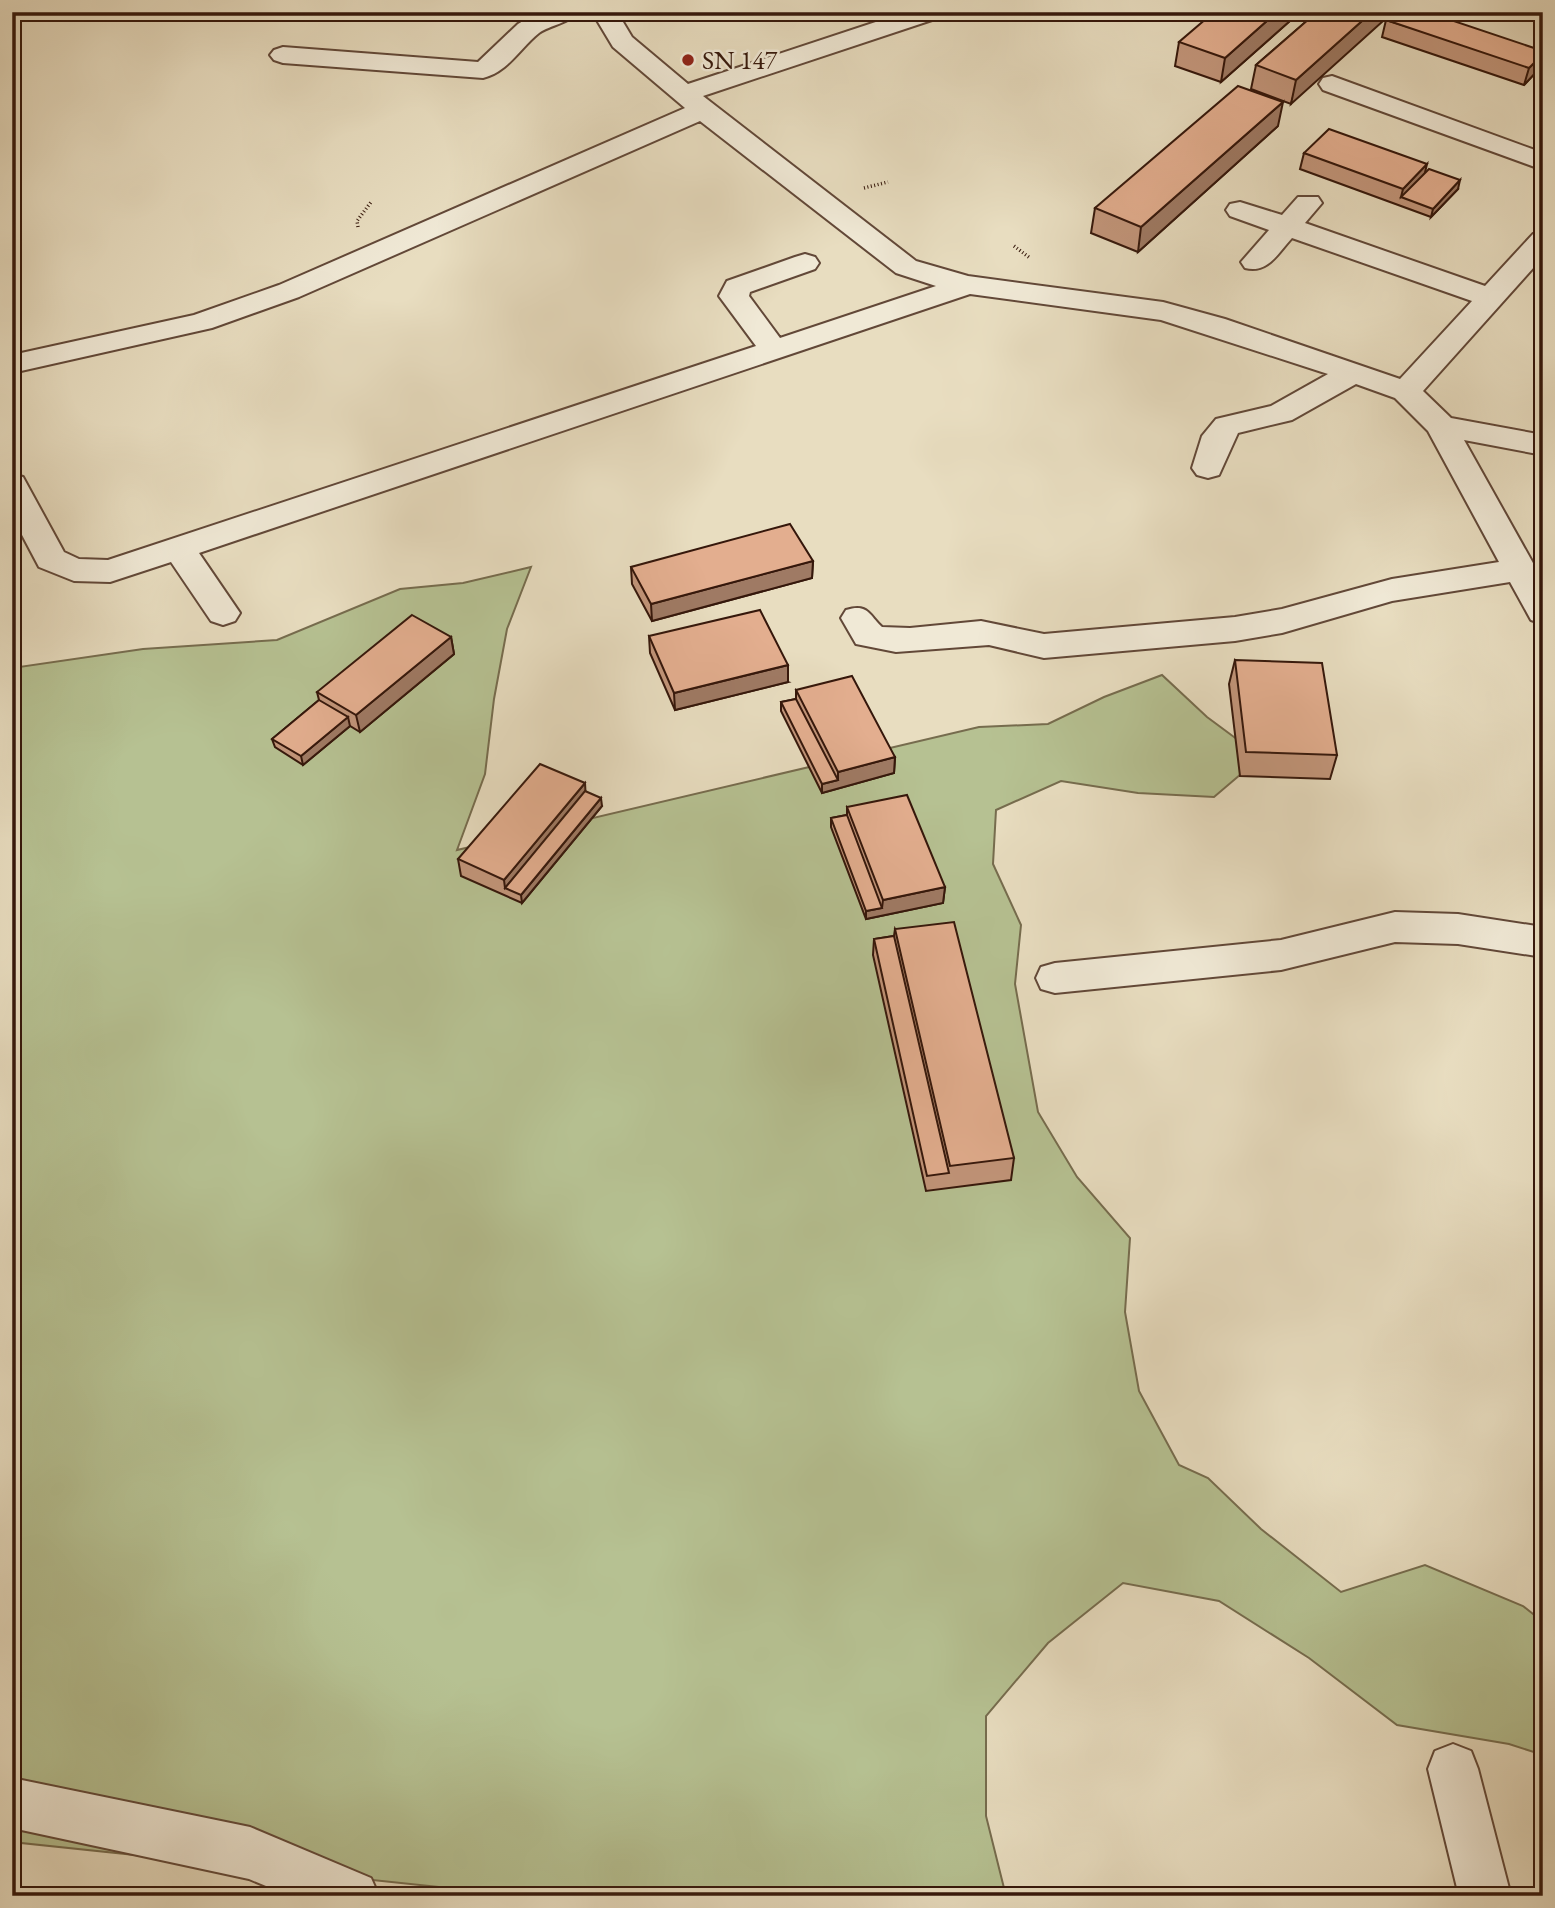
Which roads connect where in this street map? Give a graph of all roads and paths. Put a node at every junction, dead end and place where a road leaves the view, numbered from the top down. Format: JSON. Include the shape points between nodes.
{"nodes":[{"id":1,"x":565,"y":12,"type":"edge"},
{"id":2,"x":604,"y":12,"type":"edge"},
{"id":3,"x":932,"y":12,"type":"edge"},
{"id":4,"x":897,"y":18,"type":"edge"},
{"id":5,"x":283,"y":55,"type":"dead end"},
{"id":6,"x":1332,"y":84,"type":"dead end"},
{"id":7,"x":693,"y":102,"type":"junction"},
{"id":8,"x":1543,"y":162,"type":"edge"},
{"id":9,"x":1308,"y":203,"type":"dead end"},
{"id":10,"x":1240,"y":210,"type":"dead end"},
{"id":11,"x":1286,"y":226,"type":"junction"},
{"id":12,"x":1543,"y":240,"type":"edge"},
{"id":13,"x":1255,"y":262,"type":"dead end"},
{"id":14,"x":806,"y":263,"type":"dead end"},
{"id":15,"x":968,"y":285,"type":"junction"},
{"id":16,"x":1490,"y":298,"type":"junction"},
{"id":17,"x":775,"y":351,"type":"junction"},
{"id":18,"x":12,"y":364,"type":"edge"},
{"id":19,"x":1352,"y":374,"type":"junction"},
{"id":20,"x":1406,"y":391,"type":"junction"},
{"id":21,"x":1441,"y":426,"type":"junction"},
{"id":22,"x":1543,"y":445,"type":"edge"},
{"id":23,"x":1208,"y":468,"type":"dead end"},
{"id":24,"x":12,"y":484,"type":"edge"},
{"id":25,"x":178,"y":547,"type":"junction"},
{"id":26,"x":1518,"y":570,"type":"junction"},
{"id":27,"x":1543,"y":612,"type":"edge"},
{"id":28,"x":223,"y":613,"type":"dead end"},
{"id":29,"x":858,"y":618,"type":"dead end"},
{"id":30,"x":1543,"y":942,"type":"edge"},
{"id":31,"x":1055,"y":978,"type":"dead end"},
{"id":32,"x":1453,"y":1769,"type":"dead end"},
{"id":33,"x":12,"y":1803,"type":"edge"},
{"id":34,"x":353,"y":1896,"type":"edge"},
{"id":35,"x":1485,"y":1896,"type":"edge"}],
"edges":[{"from":1,"to":5,"type":"street","via":[[526,28],[484,69]]},
{"from":2,"to":7,"type":"street","via":[[622,42]]},
{"from":3,"to":4,"type":"street"},
{"from":4,"to":7,"type":"street"},
{"from":6,"to":8,"type":"street"},
{"from":7,"to":15,"type":"street","via":[[906,267]]},
{"from":7,"to":18,"type":"street","via":[[289,291],[202,322]]},
{"from":9,"to":11,"type":"street"},
{"from":10,"to":11,"type":"street"},
{"from":11,"to":13,"type":"street"},
{"from":11,"to":16,"type":"street"},
{"from":12,"to":16,"type":"street"},
{"from":14,"to":17,"type":"street","via":[[737,287],[734,296]]},
{"from":15,"to":17,"type":"street"},
{"from":15,"to":19,"type":"street","via":[[1163,311]]},
{"from":16,"to":20,"type":"street"},
{"from":17,"to":25,"type":"street"},
{"from":19,"to":20,"type":"street"},
{"from":19,"to":23,"type":"street","via":[[1281,413],[1227,426],[1218,436]]},
{"from":20,"to":21,"type":"street"},
{"from":21,"to":22,"type":"street"},
{"from":21,"to":26,"type":"street"},
{"from":24,"to":25,"type":"street","via":[[51,559],[74,570],[110,571]]},
{"from":25,"to":28,"type":"street"},
{"from":26,"to":27,"type":"street"},
{"from":26,"to":29,"type":"street","via":[[1392,590],[1282,621],[1235,629],[1044,646],[980,633],[886,641],[868,636]]},
{"from":30,"to":31,"type":"street","via":[[1458,929],[1395,928],[1281,955]]},
{"from":32,"to":35,"type":"street"},
{"from":33,"to":34,"type":"street","via":[[250,1853]]}]}
